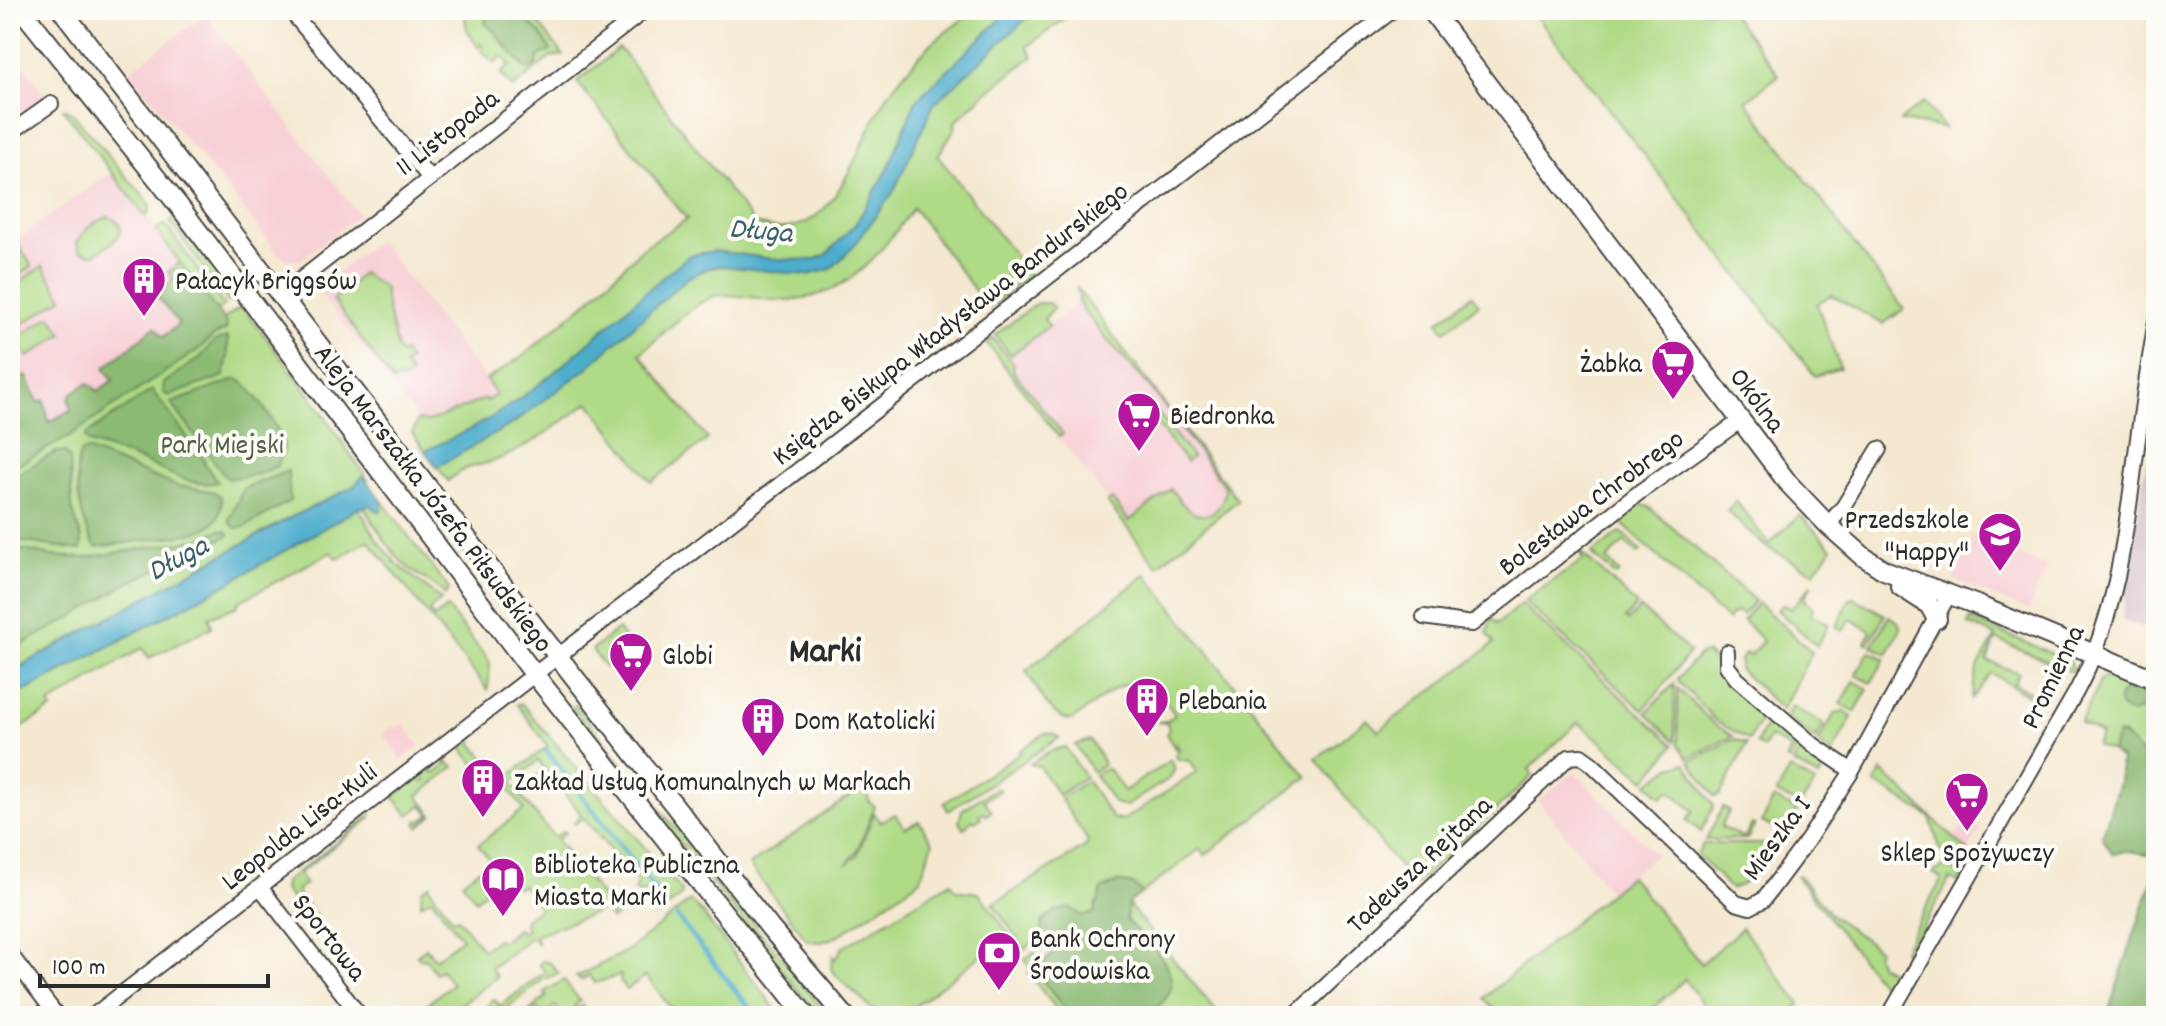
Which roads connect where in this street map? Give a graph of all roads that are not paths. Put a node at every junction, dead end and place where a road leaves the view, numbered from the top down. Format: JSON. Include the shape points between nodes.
{"nodes":[{"id":1,"x":22,"y":10,"type":"edge"},
{"id":2,"x":62,"y":10,"type":"edge"},
{"id":3,"x":290,"y":10,"type":"edge"},
{"id":4,"x":645,"y":10,"type":"edge"},
{"id":5,"x":1393,"y":10,"type":"edge"},
{"id":6,"x":1431,"y":10,"type":"edge"},
{"id":7,"x":51,"y":104,"type":"dead end"},
{"id":8,"x":10,"y":133,"type":"edge"},
{"id":9,"x":429,"y":177,"type":"junction"},
{"id":10,"x":281,"y":295,"type":"junction"},
{"id":11,"x":2156,"y":321,"type":"edge"},
{"id":12,"x":1740,"y":421,"type":"junction"},
{"id":13,"x":1879,"y":449,"type":"dead end"},
{"id":14,"x":1828,"y":525,"type":"junction"},
{"id":15,"x":1884,"y":570,"type":"junction"},
{"id":16,"x":1949,"y":594,"type":"junction"},
{"id":17,"x":1424,"y":617,"type":"dead end"},
{"id":18,"x":1937,"y":619,"type":"junction"},
{"id":19,"x":1727,"y":652,"type":"dead end"},
{"id":20,"x":2094,"y":654,"type":"junction"},
{"id":21,"x":559,"y":657,"type":"junction"},
{"id":22,"x":535,"y":675,"type":"junction"},
{"id":23,"x":2156,"y":680,"type":"edge"},
{"id":24,"x":1581,"y":756,"type":"joint"},
{"id":25,"x":1852,"y":771,"type":"junction"},
{"id":26,"x":260,"y":887,"type":"junction"},
{"id":27,"x":10,"y":954,"type":"edge"},
{"id":28,"x":57,"y":1016,"type":"edge"},
{"id":29,"x":93,"y":1016,"type":"edge"},
{"id":30,"x":360,"y":1016,"type":"edge"},
{"id":31,"x":806,"y":1016,"type":"edge"},
{"id":32,"x":845,"y":1016,"type":"edge"},
{"id":33,"x":1294,"y":1016,"type":"edge"},
{"id":34,"x":1889,"y":1016,"type":"edge"}],
"edges":[{"from":1,"to":22,"type":"main road","name":"Aleja Marszałka Józefa Piłsudskiego","via":[[179,206]]},
{"from":2,"to":10,"type":"main road","name":"Aleja Marszałka Józefa Piłsudskiego"},
{"from":3,"to":9,"type":"street"},
{"from":4,"to":9,"type":"street","name":"11 Listopada"},
{"from":5,"to":21,"type":"street","name":"Księdza Biskupa Władysława Bandurskiego"},
{"from":6,"to":12,"type":"main road","name":"Okólna"},
{"from":7,"to":8,"type":"street"},
{"from":9,"to":10,"type":"street","name":"11 Listopada"},
{"from":10,"to":21,"type":"main road","name":"Aleja Marszałka Józefa Piłsudskiego"},
{"from":11,"to":20,"type":"street","name":"Promienna","via":[[2113,604]]},
{"from":12,"to":14,"type":"main road","name":"Okólna"},
{"from":12,"to":17,"type":"street","name":"Bolesława Chrobrego","via":[[1472,624]]},
{"from":13,"to":14,"type":"street"},
{"from":14,"to":15,"type":"main road","name":"Okólna"},
{"from":15,"to":16,"type":"main road","name":"Okólna"},
{"from":15,"to":18,"type":"main road","via":[[1929,605]]},
{"from":16,"to":18,"type":"street","name":"Mieszka I"},
{"from":16,"to":20,"type":"main road","name":"Okólna"},
{"from":18,"to":25,"type":"street","name":"Mieszka I"},
{"from":19,"to":25,"type":"street","via":[[1727,666],[1737,679]]},
{"from":20,"to":23,"type":"main road","name":"Okólna"},
{"from":20,"to":34,"type":"street","name":"Promienna"},
{"from":21,"to":22,"type":"street","name":"Księdza Biskupa Władysława Bandurskiego"},
{"from":21,"to":32,"type":"main road","name":"Aleja Marszałka Józefa Piłsudskiego"},
{"from":22,"to":26,"type":"street","name":"Leopolda Lisa-Kuli"},
{"from":22,"to":31,"type":"main road","name":"Aleja Marszałka Józefa Piłsudskiego"},
{"from":24,"to":25,"type":"street","name":"Mieszka I","via":[[1745,907],[1763,900]]},
{"from":24,"to":33,"type":"street","name":"Tadeusza Rejtana","via":[[1569,757]]},
{"from":26,"to":29,"type":"street","name":"Leopolda Lisa-Kuli"},
{"from":26,"to":30,"type":"street","name":"Sportowa"},
{"from":27,"to":28,"type":"street"}]}
